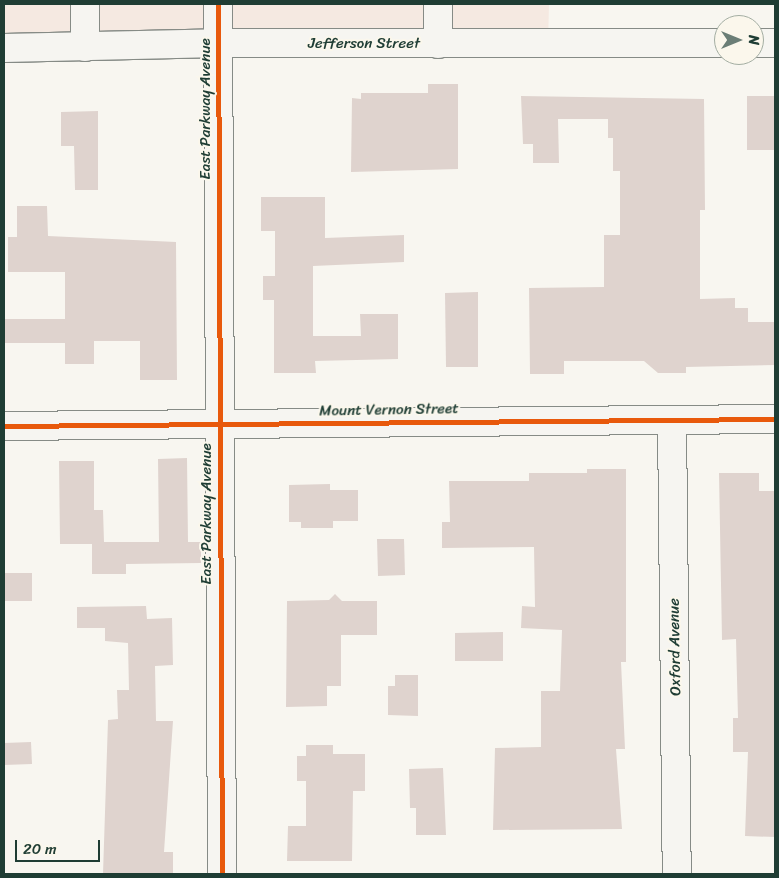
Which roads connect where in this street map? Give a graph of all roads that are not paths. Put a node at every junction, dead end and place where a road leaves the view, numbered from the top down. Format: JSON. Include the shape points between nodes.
{"nodes":[{"id":1,"x":85,"y":4,"type":"edge"},
{"id":2,"x":218,"y":4,"type":"edge"},
{"id":3,"x":438,"y":4,"type":"edge"},
{"id":4,"x":219,"y":43,"type":"junction"},
{"id":5,"x":438,"y":44,"type":"junction"},
{"id":6,"x":714,"y":44,"type":"edge"},
{"id":7,"x":85,"y":46,"type":"junction"},
{"id":8,"x":4,"y":48,"type":"edge"},
{"id":9,"x":775,"y":419,"type":"edge"},
{"id":10,"x":672,"y":420,"type":"junction"},
{"id":11,"x":219,"y":425,"type":"junction"},
{"id":12,"x":4,"y":426,"type":"edge"},
{"id":13,"x":222,"y":874,"type":"edge"},
{"id":14,"x":678,"y":874,"type":"edge"}],
"edges":[{"from":1,"to":7,"type":"street"},
{"from":2,"to":4,"type":"street","name":"East Parkway Avenue"},
{"from":3,"to":5,"type":"street"},
{"from":4,"to":5,"type":"street","name":"Jefferson Street"},
{"from":4,"to":7,"type":"street","name":"Jefferson Street"},
{"from":4,"to":11,"type":"street","name":"East Parkway Avenue"},
{"from":5,"to":6,"type":"street","name":"Jefferson Street"},
{"from":7,"to":8,"type":"street","name":"Jefferson Street"},
{"from":9,"to":10,"type":"street","name":"Mount Vernon Street"},
{"from":10,"to":11,"type":"street","name":"Mount Vernon Street"},
{"from":10,"to":14,"type":"street","name":"Oxford Avenue"},
{"from":11,"to":12,"type":"street","name":"Mount Vernon Street"},
{"from":11,"to":13,"type":"street","name":"East Parkway Avenue"}]}
